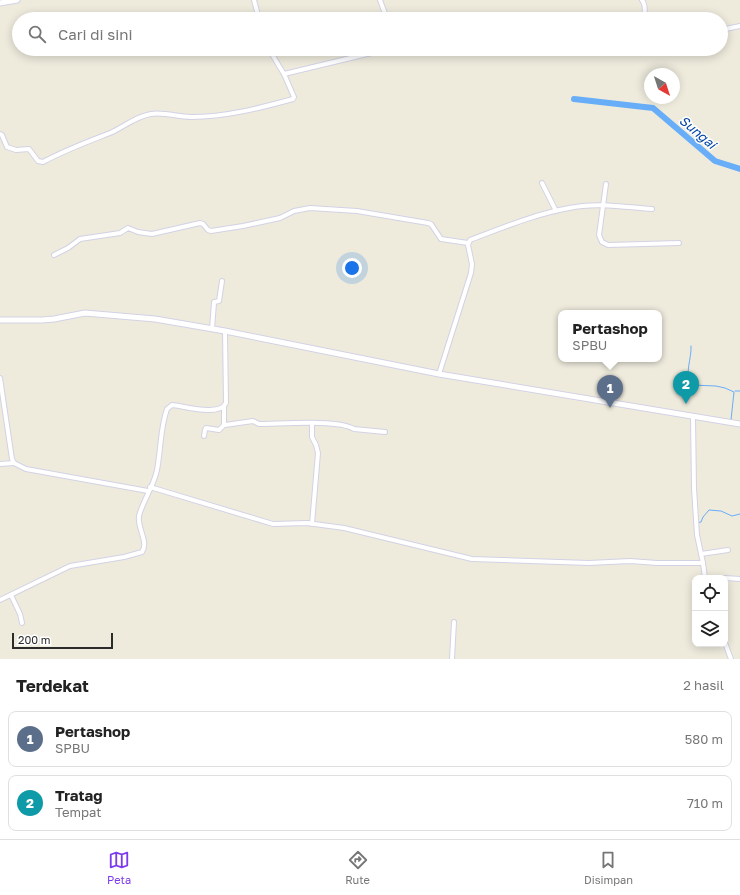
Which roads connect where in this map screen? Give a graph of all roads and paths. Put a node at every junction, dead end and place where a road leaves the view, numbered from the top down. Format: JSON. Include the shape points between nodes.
{"nodes":[{"id":1,"x":17,"y":0,"type":"edge"},
{"id":2,"x":254,"y":0,"type":"edge"},
{"id":3,"x":380,"y":0,"type":"edge"},
{"id":4,"x":642,"y":0,"type":"edge"},
{"id":5,"x":0,"y":3,"type":"edge"},
{"id":6,"x":257,"y":12,"type":"edge"},
{"id":7,"x":384,"y":12,"type":"edge"},
{"id":8,"x":645,"y":12,"type":"edge"},
{"id":9,"x":740,"y":26,"type":"edge"},
{"id":10,"x":728,"y":29,"type":"edge"},
{"id":11,"x":273,"y":56,"type":"edge"},
{"id":12,"x":359,"y":56,"type":"edge"},
{"id":13,"x":284,"y":74,"type":"junction"},
{"id":14,"x":0,"y":134,"type":"edge"},
{"id":15,"x":542,"y":183,"type":"dead end"},
{"id":16,"x":606,"y":184,"type":"dead end"},
{"id":17,"x":602,"y":205,"type":"junction"},
{"id":18,"x":652,"y":209,"type":"dead end"},
{"id":19,"x":556,"y":211,"type":"junction"},
{"id":20,"x":468,"y":243,"type":"junction"},
{"id":21,"x":679,"y":243,"type":"dead end"},
{"id":22,"x":54,"y":255,"type":"dead end"},
{"id":23,"x":222,"y":281,"type":"dead end"},
{"id":24,"x":0,"y":320,"type":"edge"},
{"id":25,"x":212,"y":329,"type":"junction"},
{"id":26,"x":225,"y":331,"type":"junction"},
{"id":27,"x":439,"y":374,"type":"junction"},
{"id":28,"x":0,"y":378,"type":"edge"},
{"id":29,"x":224,"y":406,"type":"junction"},
{"id":30,"x":693,"y":417,"type":"junction"},
{"id":31,"x":312,"y":424,"type":"junction"},
{"id":32,"x":740,"y":424,"type":"edge"},
{"id":33,"x":224,"y":425,"type":"junction"},
{"id":34,"x":385,"y":432,"type":"dead end"},
{"id":35,"x":204,"y":436,"type":"dead end"},
{"id":36,"x":14,"y":463,"type":"junction"},
{"id":37,"x":0,"y":464,"type":"edge"},
{"id":38,"x":150,"y":487,"type":"junction"},
{"id":39,"x":148,"y":491,"type":"junction"},
{"id":40,"x":312,"y":524,"type":"junction"},
{"id":41,"x":728,"y":550,"type":"dead end"},
{"id":42,"x":701,"y":554,"type":"junction"},
{"id":43,"x":703,"y":563,"type":"junction"},
{"id":44,"x":705,"y":575,"type":"edge"},
{"id":45,"x":728,"y":578,"type":"edge"},
{"id":46,"x":740,"y":579,"type":"edge"},
{"id":47,"x":12,"y":595,"type":"junction"},
{"id":48,"x":0,"y":600,"type":"edge"},
{"id":49,"x":454,"y":622,"type":"dead end"},
{"id":50,"x":22,"y":623,"type":"dead end"},
{"id":51,"x":726,"y":647,"type":"edge"},
{"id":52,"x":452,"y":659,"type":"edge"},
{"id":53,"x":730,"y":659,"type":"edge"}],
"edges":[{"from":1,"to":5,"type":"street"},
{"from":2,"to":6,"type":"street"},
{"from":3,"to":7,"type":"street"},
{"from":4,"to":8,"type":"street"},
{"from":9,"to":10,"type":"street"},
{"from":11,"to":13,"type":"street"},
{"from":12,"to":13,"type":"street"},
{"from":13,"to":14,"type":"street","via":[[293,99],[257,109],[220,115],[189,117],[158,113],[142,116],[111,133],[42,162],[38,161],[29,149],[16,150],[8,147]]},
{"from":15,"to":19,"type":"street"},
{"from":16,"to":17,"type":"street"},
{"from":17,"to":18,"type":"street"},
{"from":17,"to":19,"type":"street","via":[[570,207]]},
{"from":17,"to":21,"type":"street","via":[[600,235],[602,242],[608,245]]},
{"from":19,"to":20,"type":"street","via":[[495,230]]},
{"from":20,"to":22,"type":"street","via":[[441,239],[428,223],[357,211],[310,208],[294,211],[280,218],[214,230],[208,230],[200,223],[152,234],[128,228],[120,233],[80,239]]},
{"from":20,"to":27,"type":"street","via":[[471,273]]},
{"from":23,"to":25,"type":"street","via":[[219,300],[214,303]]},
{"from":24,"to":25,"type":"street","via":[[51,320],[85,313]]},
{"from":25,"to":26,"type":"street"},
{"from":26,"to":27,"type":"street"},
{"from":26,"to":29,"type":"street"},
{"from":27,"to":30,"type":"street"},
{"from":28,"to":36,"type":"street"},
{"from":29,"to":33,"type":"street"},
{"from":29,"to":38,"type":"street","via":[[211,410],[168,407],[161,429],[157,471]]},
{"from":30,"to":32,"type":"street"},
{"from":30,"to":42,"type":"street","via":[[694,488]]},
{"from":31,"to":33,"type":"street","via":[[259,424],[253,421]]},
{"from":31,"to":34,"type":"street","via":[[332,423],[354,429]]},
{"from":31,"to":40,"type":"street","via":[[312,437],[318,453]]},
{"from":33,"to":35,"type":"street","via":[[220,430],[206,428]]},
{"from":36,"to":37,"type":"street"},
{"from":36,"to":39,"type":"street","via":[[26,469]]},
{"from":38,"to":39,"type":"street"},
{"from":38,"to":40,"type":"street","via":[[273,524]]},
{"from":39,"to":47,"type":"street","via":[[139,519],[144,544],[142,552],[70,566]]},
{"from":40,"to":43,"type":"street","via":[[344,528],[477,560]]},
{"from":41,"to":42,"type":"street"},
{"from":42,"to":43,"type":"street"},
{"from":43,"to":44,"type":"street"},
{"from":45,"to":46,"type":"street"},
{"from":47,"to":48,"type":"street"},
{"from":47,"to":50,"type":"street"},
{"from":49,"to":52,"type":"street"},
{"from":51,"to":53,"type":"street"}]}
